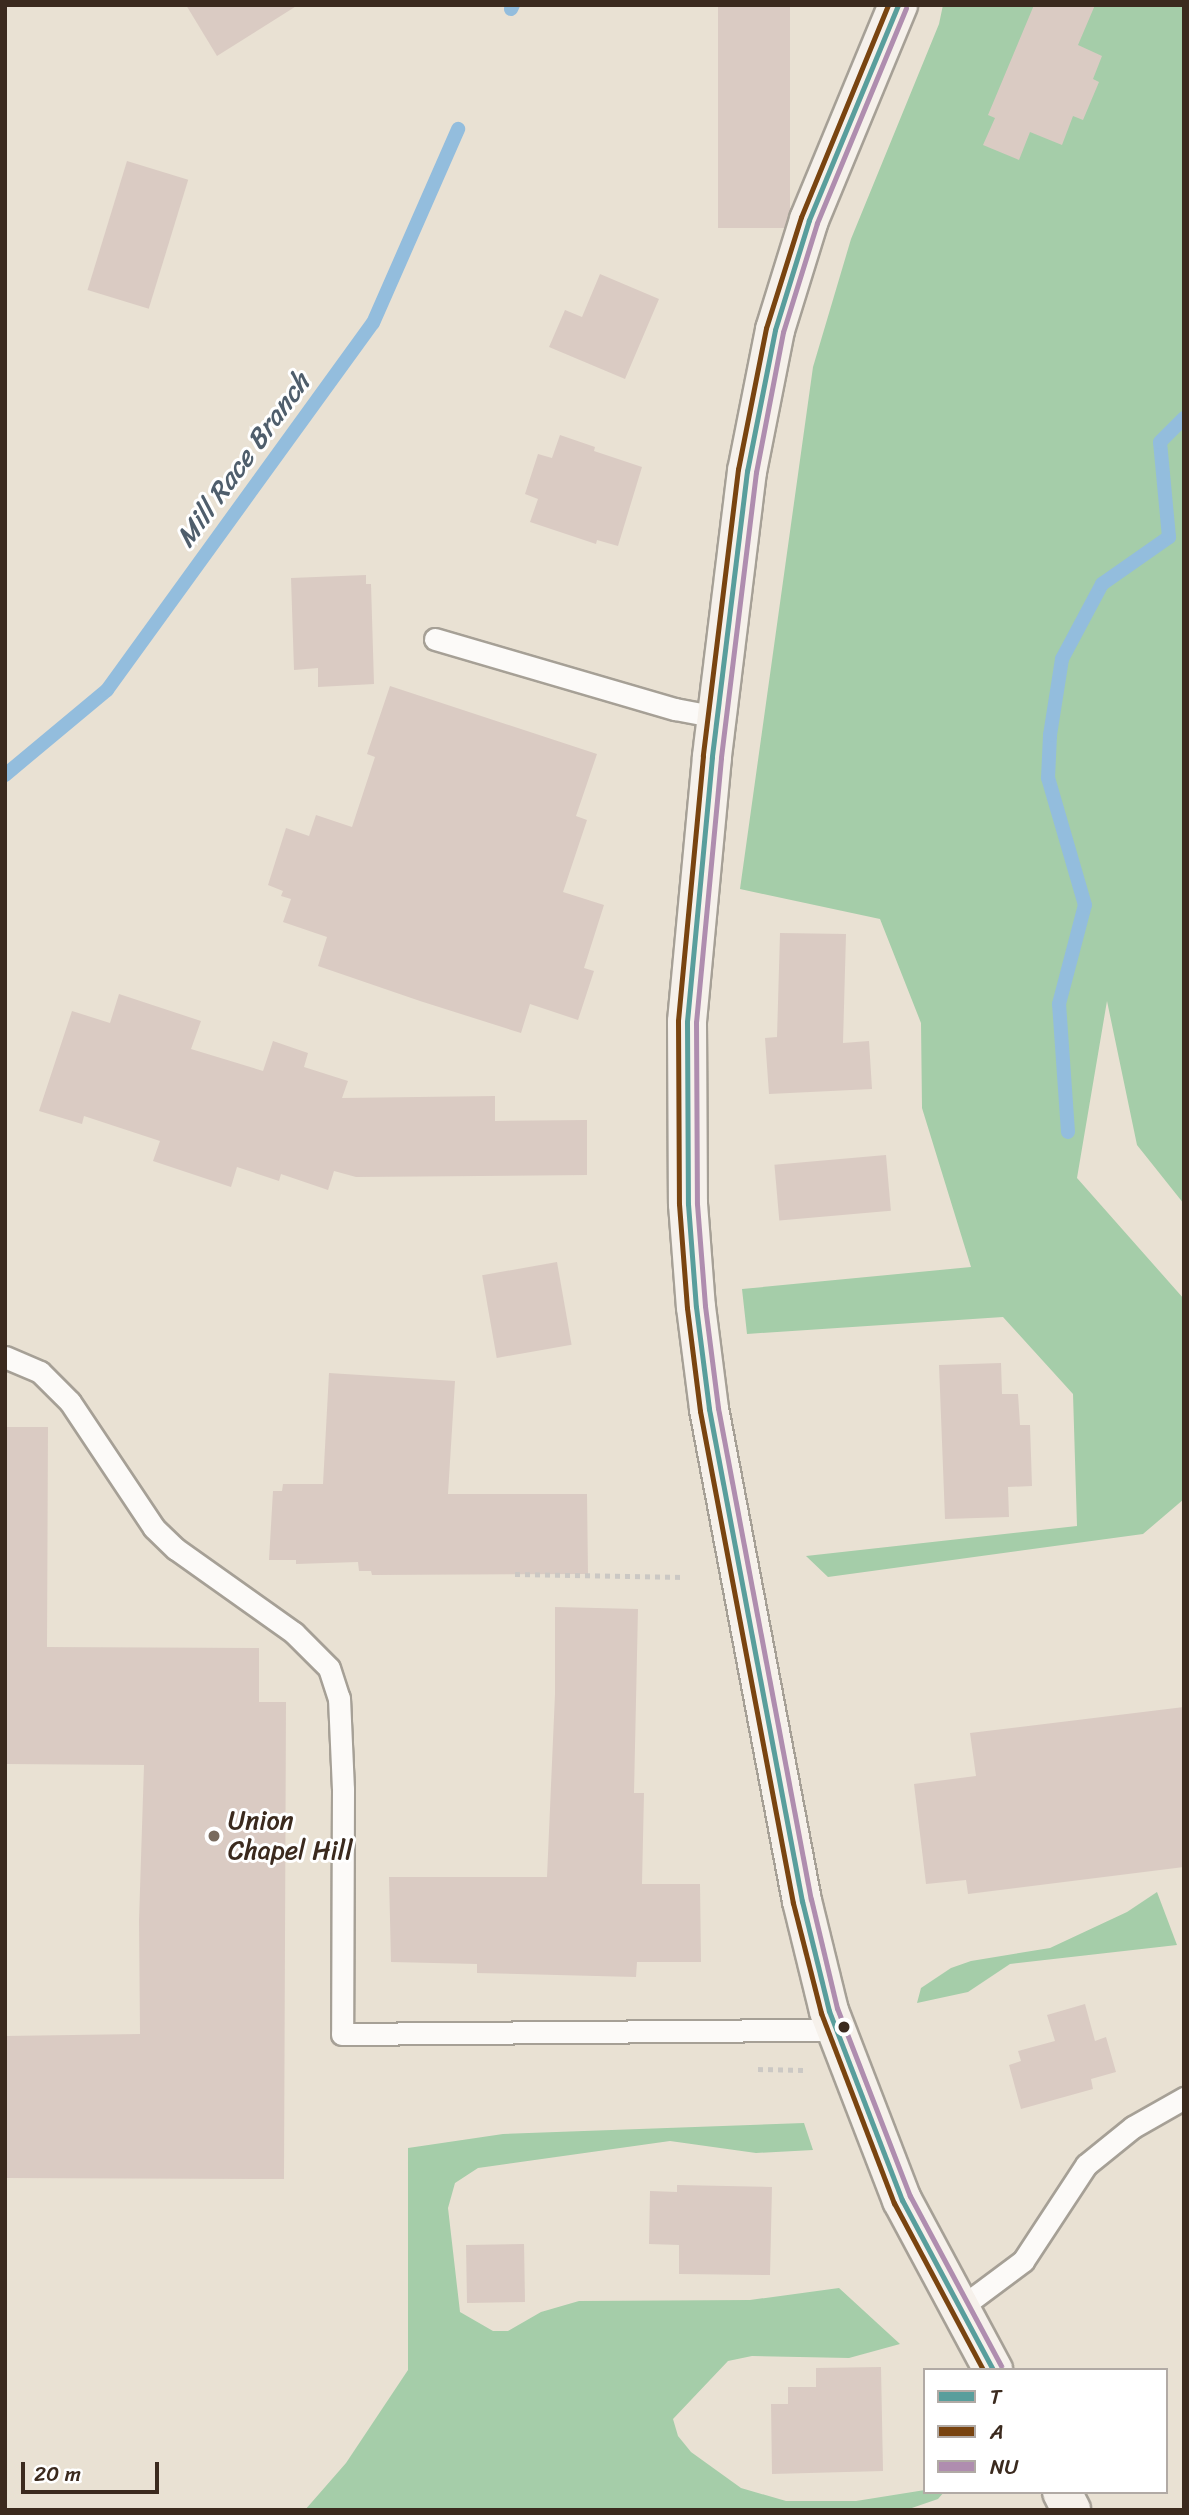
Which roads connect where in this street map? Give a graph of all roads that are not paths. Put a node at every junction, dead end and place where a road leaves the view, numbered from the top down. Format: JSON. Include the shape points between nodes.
{"nodes":[{"id":1,"x":898,"y":5,"type":"edge"},
{"id":2,"x":435,"y":639,"type":"dead end"},
{"id":3,"x":717,"y":717,"type":"junction"},
{"id":4,"x":5,"y":1357,"type":"edge"},
{"id":5,"x":836,"y":2030,"type":"junction"},
{"id":6,"x":1184,"y":2098,"type":"edge"},
{"id":7,"x":960,"y":2308,"type":"junction"},
{"id":8,"x":992,"y":2368,"type":"edge"},
{"id":9,"x":1063,"y":2494,"type":"edge"},
{"id":10,"x":1072,"y":2510,"type":"edge"}],
"edges":[{"from":1,"to":3,"type":"street","via":[[823,184],[775,330],[747,471]]},
{"from":2,"to":3,"type":"lane"},
{"from":3,"to":5,"type":"street","via":[[687,1022],[688,1204],[696,1307],[709,1409],[802,1901]]},
{"from":4,"to":5,"type":"lane","via":[[40,1372],[70,1402],[154,1528],[176,1549],[294,1633],[330,1668],[339,1698],[343,1789],[342,2034]]},
{"from":5,"to":7,"type":"street","via":[[902,2200]]},
{"from":6,"to":7,"type":"lane","via":[[1133,2127],[1086,2165],[1023,2261]]},
{"from":7,"to":8,"type":"street"},
{"from":9,"to":10,"type":"street"}]}
